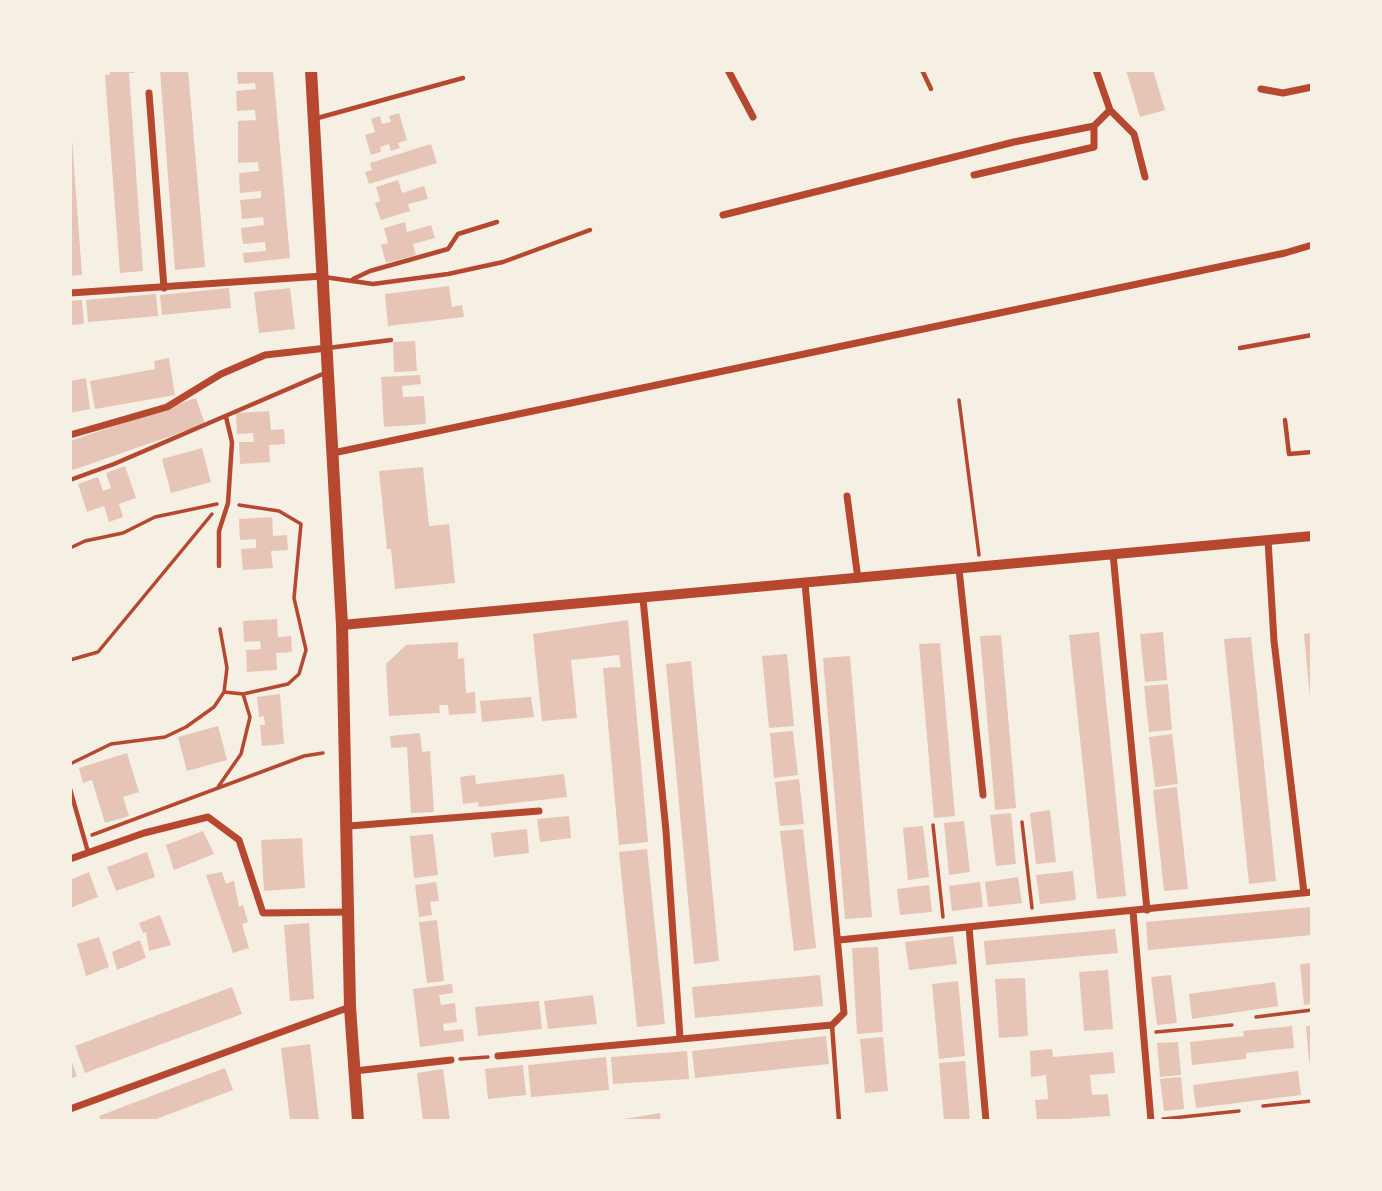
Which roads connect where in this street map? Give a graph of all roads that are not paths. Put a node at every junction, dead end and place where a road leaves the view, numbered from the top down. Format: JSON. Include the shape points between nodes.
{"nodes":[{"id":1,"x":311,"y":70,"type":"edge"},
{"id":2,"x":728,"y":70,"type":"edge"},
{"id":3,"x":922,"y":70,"type":"edge"},
{"id":4,"x":1096,"y":70,"type":"edge"},
{"id":5,"x":463,"y":78,"type":"dead end"},
{"id":6,"x":1312,"y":87,"type":"edge"},
{"id":7,"x":931,"y":89,"type":"dead end"},
{"id":8,"x":1261,"y":89,"type":"dead end"},
{"id":9,"x":149,"y":93,"type":"dead end"},
{"id":10,"x":1110,"y":110,"type":"junction"},
{"id":11,"x":753,"y":117,"type":"dead end"},
{"id":12,"x":314,"y":119,"type":"junction"},
{"id":13,"x":1094,"y":126,"type":"junction"},
{"id":14,"x":974,"y":175,"type":"dead end"},
{"id":15,"x":1145,"y":177,"type":"dead end"},
{"id":16,"x":723,"y":215,"type":"dead end"},
{"id":17,"x":497,"y":222,"type":"dead end"},
{"id":18,"x":590,"y":230,"type":"dead end"},
{"id":19,"x":1312,"y":245,"type":"edge"},
{"id":20,"x":323,"y":276,"type":"junction"},
{"id":21,"x":352,"y":280,"type":"junction"},
{"id":22,"x":164,"y":288,"type":"junction"},
{"id":23,"x":70,"y":293,"type":"edge"},
{"id":24,"x":1312,"y":335,"type":"edge"},
{"id":25,"x":391,"y":340,"type":"dead end"},
{"id":26,"x":327,"y":348,"type":"junction"},
{"id":27,"x":1240,"y":348,"type":"dead end"},
{"id":28,"x":329,"y":372,"type":"junction"},
{"id":29,"x":226,"y":417,"type":"junction"},
{"id":30,"x":1284,"y":419,"type":"dead end"},
{"id":31,"x":70,"y":435,"type":"edge"},
{"id":32,"x":1312,"y":452,"type":"edge"},
{"id":33,"x":333,"y":453,"type":"junction"},
{"id":34,"x":70,"y":480,"type":"edge"},
{"id":35,"x":847,"y":496,"type":"dead end"},
{"id":36,"x":1312,"y":536,"type":"edge"},
{"id":37,"x":1268,"y":540,"type":"junction"},
{"id":38,"x":1113,"y":554,"type":"junction"},
{"id":39,"x":219,"y":566,"type":"dead end"},
{"id":40,"x":959,"y":569,"type":"junction"},
{"id":41,"x":858,"y":580,"type":"junction"},
{"id":42,"x":805,"y":583,"type":"junction"},
{"id":43,"x":643,"y":599,"type":"junction"},
{"id":44,"x":342,"y":625,"type":"junction"},
{"id":45,"x":70,"y":789,"type":"edge"},
{"id":46,"x":983,"y":795,"type":"dead end"},
{"id":47,"x":539,"y":811,"type":"dead end"},
{"id":48,"x":349,"y":826,"type":"junction"},
{"id":49,"x":88,"y":853,"type":"junction"},
{"id":50,"x":70,"y":859,"type":"edge"},
{"id":51,"x":1308,"y":893,"type":"edge"},
{"id":52,"x":1147,"y":910,"type":"junction"},
{"id":53,"x":1133,"y":911,"type":"junction"},
{"id":54,"x":351,"y":912,"type":"junction"},
{"id":55,"x":969,"y":927,"type":"junction"},
{"id":56,"x":839,"y":940,"type":"junction"},
{"id":57,"x":351,"y":1007,"type":"junction"},
{"id":58,"x":832,"y":1026,"type":"junction"},
{"id":59,"x":680,"y":1038,"type":"junction"},
{"id":60,"x":498,"y":1056,"type":"road end"},
{"id":61,"x":451,"y":1060,"type":"road end"},
{"id":62,"x":355,"y":1071,"type":"junction"},
{"id":63,"x":70,"y":1109,"type":"edge"},
{"id":64,"x":358,"y":1121,"type":"edge"},
{"id":65,"x":839,"y":1121,"type":"edge"},
{"id":66,"x":986,"y":1121,"type":"edge"},
{"id":67,"x":1151,"y":1121,"type":"edge"}],
"edges":[{"from":1,"to":12,"type":"main road"},
{"from":2,"to":11,"type":"street"},
{"from":3,"to":7,"type":"lane"},
{"from":4,"to":10,"type":"street"},
{"from":5,"to":12,"type":"lane"},
{"from":6,"to":8,"type":"street","via":[[1283,93]]},
{"from":9,"to":22,"type":"street"},
{"from":10,"to":13,"type":"street"},
{"from":10,"to":15,"type":"street","via":[[1134,134]]},
{"from":12,"to":20,"type":"main road"},
{"from":13,"to":14,"type":"street","via":[[1094,147]]},
{"from":13,"to":16,"type":"street"},
{"from":17,"to":21,"type":"lane","via":[[458,234],[448,249]]},
{"from":18,"to":21,"type":"lane","via":[[502,262],[448,274],[373,284]]},
{"from":19,"to":33,"type":"street"},
{"from":20,"to":21,"type":"lane"},
{"from":20,"to":22,"type":"street"},
{"from":20,"to":26,"type":"main road"},
{"from":22,"to":23,"type":"street"},
{"from":24,"to":27,"type":"lane"},
{"from":25,"to":26,"type":"lane"},
{"from":26,"to":28,"type":"main road"},
{"from":26,"to":31,"type":"street","via":[[265,355],[167,407]]},
{"from":28,"to":29,"type":"lane"},
{"from":28,"to":33,"type":"main road"},
{"from":29,"to":34,"type":"lane"},
{"from":29,"to":39,"type":"lane","via":[[232,442],[228,503],[219,531]]},
{"from":30,"to":32,"type":"lane","via":[[1289,454]]},
{"from":33,"to":44,"type":"main road"},
{"from":35,"to":41,"type":"street"},
{"from":36,"to":37,"type":"street"},
{"from":37,"to":38,"type":"street"},
{"from":37,"to":51,"type":"street","via":[[1274,641]]},
{"from":38,"to":40,"type":"street"},
{"from":38,"to":52,"type":"street"},
{"from":40,"to":41,"type":"street"},
{"from":40,"to":46,"type":"street"},
{"from":41,"to":42,"type":"street"},
{"from":42,"to":43,"type":"street"},
{"from":42,"to":56,"type":"street"},
{"from":43,"to":44,"type":"street"},
{"from":43,"to":59,"type":"street"},
{"from":44,"to":48,"type":"main road"},
{"from":45,"to":49,"type":"lane"},
{"from":47,"to":48,"type":"street"},
{"from":48,"to":54,"type":"main road"},
{"from":49,"to":50,"type":"street"},
{"from":49,"to":54,"type":"street","via":[[208,817],[239,840],[263,913]]},
{"from":51,"to":52,"type":"street"},
{"from":52,"to":53,"type":"street"},
{"from":53,"to":55,"type":"street"},
{"from":53,"to":67,"type":"street"},
{"from":54,"to":57,"type":"main road"},
{"from":55,"to":56,"type":"street"},
{"from":55,"to":66,"type":"street"},
{"from":56,"to":58,"type":"street","via":[[844,1013]]},
{"from":57,"to":62,"type":"main road"},
{"from":57,"to":63,"type":"street"},
{"from":58,"to":59,"type":"street"},
{"from":58,"to":65,"type":"lane"},
{"from":59,"to":60,"type":"street"},
{"from":61,"to":62,"type":"street"},
{"from":62,"to":64,"type":"main road"}]}
